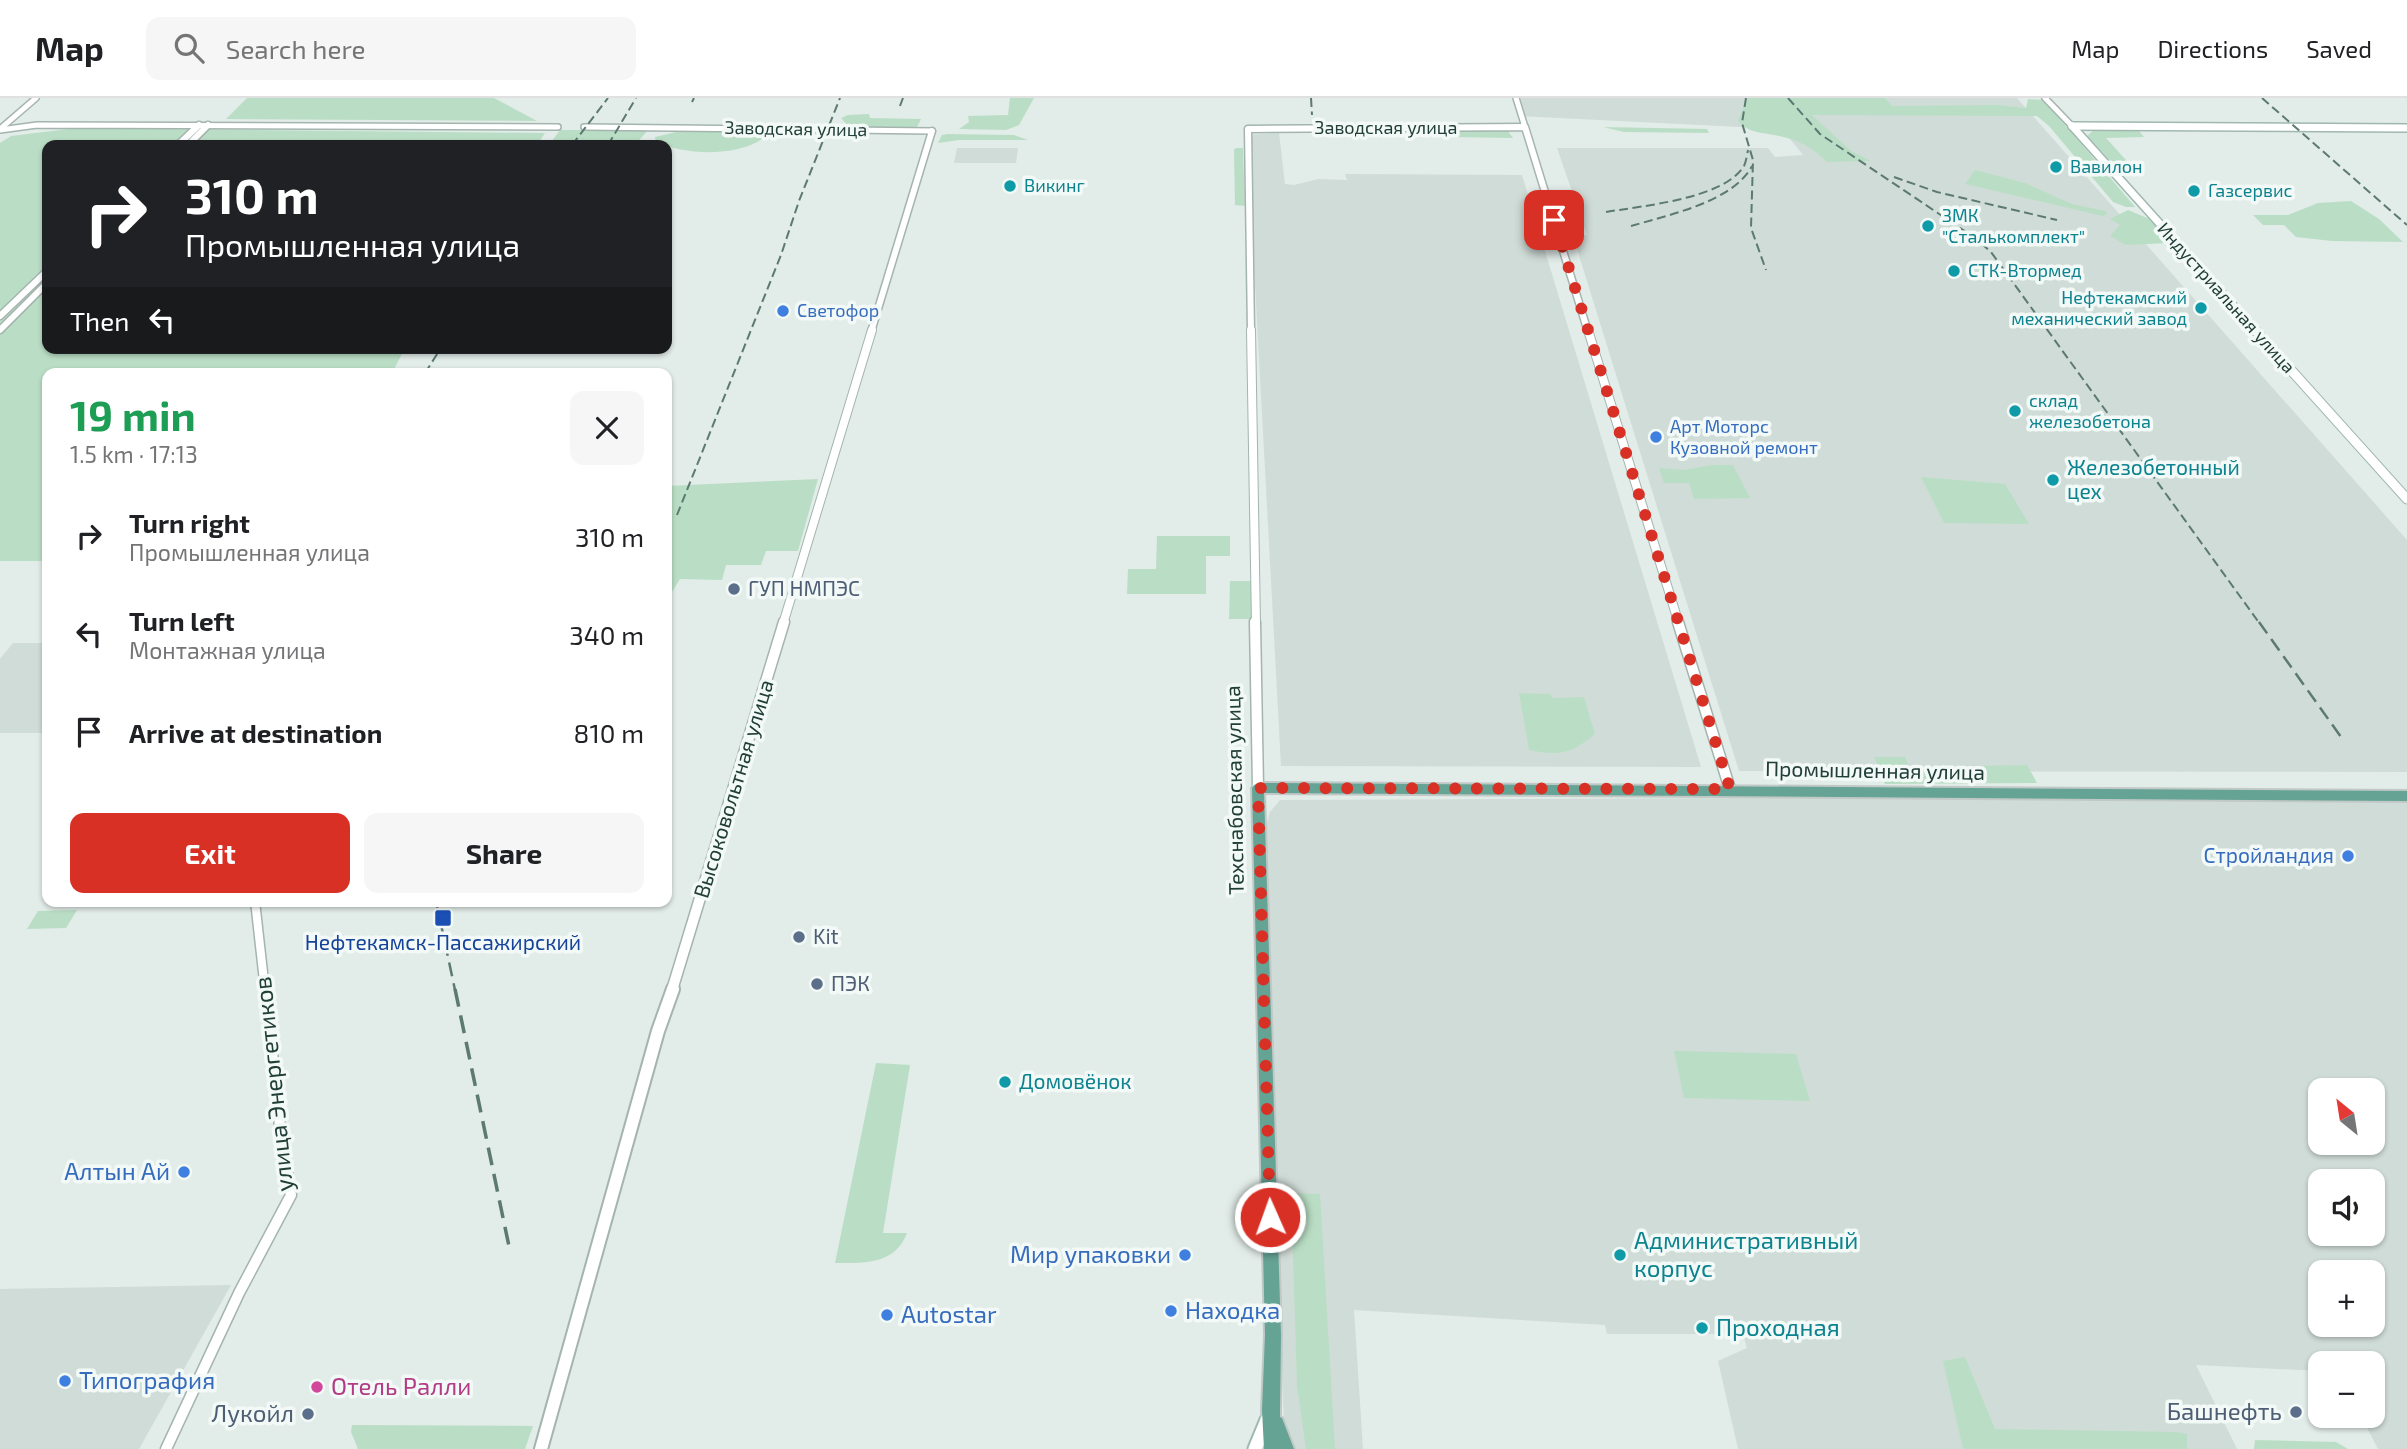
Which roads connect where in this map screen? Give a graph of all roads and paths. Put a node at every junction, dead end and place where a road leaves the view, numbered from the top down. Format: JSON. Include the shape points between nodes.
{"nodes":[{"id":1,"x":36,"y":98,"type":"edge"},
{"id":2,"x":1516,"y":98,"type":"edge"},
{"id":3,"x":2045,"y":98,"type":"edge"},
{"id":4,"x":199,"y":125,"type":"junction"},
{"id":5,"x":208,"y":125,"type":"junction"},
{"id":6,"x":2072,"y":126,"type":"junction"},
{"id":7,"x":558,"y":127,"type":"dead end"},
{"id":8,"x":584,"y":127,"type":"dead end"},
{"id":9,"x":1525,"y":127,"type":"junction"},
{"id":10,"x":2407,"y":128,"type":"edge"},
{"id":11,"x":0,"y":129,"type":"edge"},
{"id":12,"x":1248,"y":129,"type":"joint"},
{"id":13,"x":932,"y":131,"type":"joint"},
{"id":14,"x":183,"y":140,"type":"edge"},
{"id":15,"x":193,"y":140,"type":"edge"},
{"id":16,"x":42,"y":276,"type":"edge"},
{"id":17,"x":42,"y":288,"type":"edge"},
{"id":18,"x":0,"y":316,"type":"edge"},
{"id":19,"x":0,"y":330,"type":"edge"},
{"id":20,"x":2407,"y":499,"type":"edge"},
{"id":21,"x":1258,"y":788,"type":"junction"},
{"id":22,"x":1730,"y":789,"type":"junction"},
{"id":23,"x":2407,"y":796,"type":"edge"},
{"id":24,"x":256,"y":907,"type":"edge"},
{"id":25,"x":1271,"y":1410,"type":"junction"},
{"id":26,"x":166,"y":1449,"type":"edge"},
{"id":27,"x":541,"y":1449,"type":"edge"},
{"id":28,"x":1255,"y":1449,"type":"edge"},
{"id":29,"x":1273,"y":1449,"type":"edge"},
{"id":30,"x":1285,"y":1449,"type":"edge"}],
"edges":[{"from":1,"to":11,"type":"street"},
{"from":2,"to":9,"type":"street"},
{"from":3,"to":6,"type":"street","name":"Индустриальная улица"},
{"from":4,"to":5,"type":"street"},
{"from":4,"to":11,"type":"street"},
{"from":4,"to":14,"type":"street"},
{"from":5,"to":7,"type":"street"},
{"from":5,"to":15,"type":"street"},
{"from":6,"to":10,"type":"main road"},
{"from":6,"to":20,"type":"main road","name":"Индустриальная улица"},
{"from":8,"to":13,"type":"street","name":"Заводская улица"},
{"from":9,"to":12,"type":"street","name":"Заводская улица"},
{"from":9,"to":22,"type":"street"},
{"from":12,"to":21,"type":"street","name":"Техснабовская улица"},
{"from":13,"to":27,"type":"street","name":"Высоковольтная улица","via":[[658,1031]]},
{"from":16,"to":18,"type":"street"},
{"from":17,"to":19,"type":"street"},
{"from":21,"to":22,"type":"main road","name":"Промышленная улица"},
{"from":21,"to":25,"type":"main road","name":"Техснабовская улица","via":[[1273,1335]]},
{"from":22,"to":23,"type":"main road","name":"Промышленная улица"},
{"from":24,"to":26,"type":"street","name":"улица Энергетиков","via":[[291,1195]]},
{"from":25,"to":28,"type":"main road"},
{"from":25,"to":29,"type":"main road","name":"Техснабовская улица"},
{"from":25,"to":30,"type":"main road"}]}
